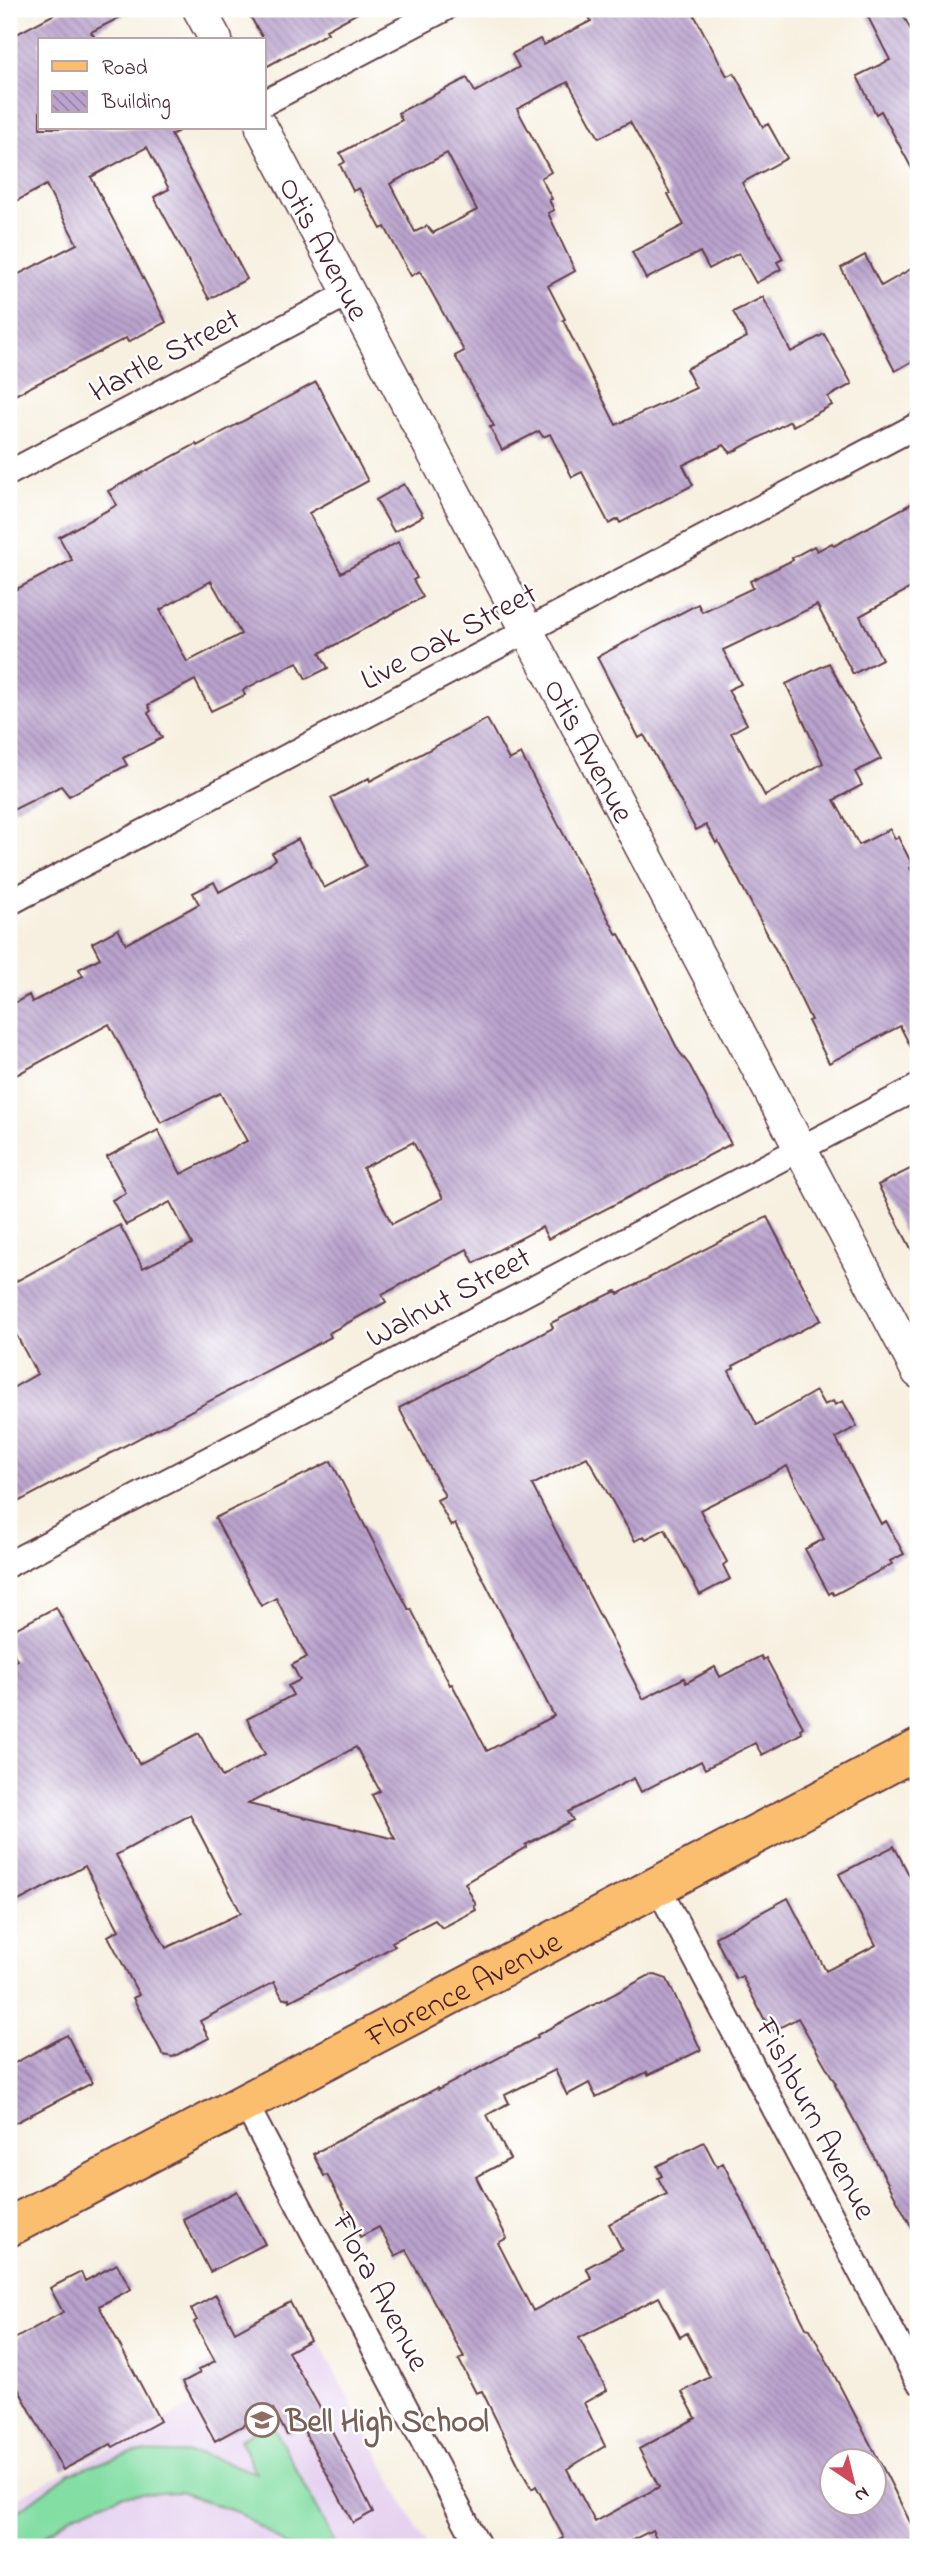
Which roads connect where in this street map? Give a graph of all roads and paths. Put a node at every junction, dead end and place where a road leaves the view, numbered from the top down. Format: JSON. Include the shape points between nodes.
{"nodes":[{"id":1,"x":199,"y":9,"type":"edge"},
{"id":2,"x":444,"y":9,"type":"edge"},
{"id":3,"x":215,"y":38,"type":"edge"},
{"id":4,"x":266,"y":102,"type":"edge"},
{"id":5,"x":262,"y":130,"type":"edge"},
{"id":6,"x":349,"y":293,"type":"junction"},
{"id":7,"x":918,"y":425,"type":"edge"},
{"id":8,"x":9,"y":473,"type":"edge"},
{"id":9,"x":527,"y":631,"type":"junction"},
{"id":10,"x":9,"y":903,"type":"edge"},
{"id":11,"x":918,"y":1087,"type":"edge"},
{"id":12,"x":800,"y":1148,"type":"junction"},
{"id":13,"x":918,"y":1372,"type":"edge"},
{"id":14,"x":9,"y":1564,"type":"edge"},
{"id":15,"x":918,"y":1749,"type":"edge"},
{"id":16,"x":658,"y":1887,"type":"junction"},
{"id":17,"x":245,"y":2103,"type":"junction"},
{"id":18,"x":9,"y":2227,"type":"edge"},
{"id":19,"x":918,"y":2381,"type":"edge"},
{"id":20,"x":479,"y":2547,"type":"edge"}],
"edges":[{"from":1,"to":3,"type":"street"},
{"from":2,"to":4,"type":"street"},
{"from":5,"to":6,"type":"street","name":"Otis Avenue"},
{"from":6,"to":8,"type":"street","name":"Hartle Street"},
{"from":6,"to":9,"type":"street","name":"Otis Avenue"},
{"from":7,"to":9,"type":"street","name":"Live Oak Street"},
{"from":9,"to":10,"type":"street","name":"Live Oak Street"},
{"from":9,"to":12,"type":"street","name":"Otis Avenue"},
{"from":11,"to":12,"type":"street","name":"Walnut Street"},
{"from":12,"to":13,"type":"street","name":"Otis Avenue"},
{"from":12,"to":14,"type":"street","name":"Walnut Street"},
{"from":15,"to":16,"type":"main road","name":"Florence Avenue"},
{"from":16,"to":17,"type":"main road","name":"Florence Avenue"},
{"from":16,"to":19,"type":"street","name":"Fishburn Avenue"},
{"from":17,"to":18,"type":"main road","name":"Florence Avenue"},
{"from":17,"to":20,"type":"street","name":"Flora Avenue"}]}
